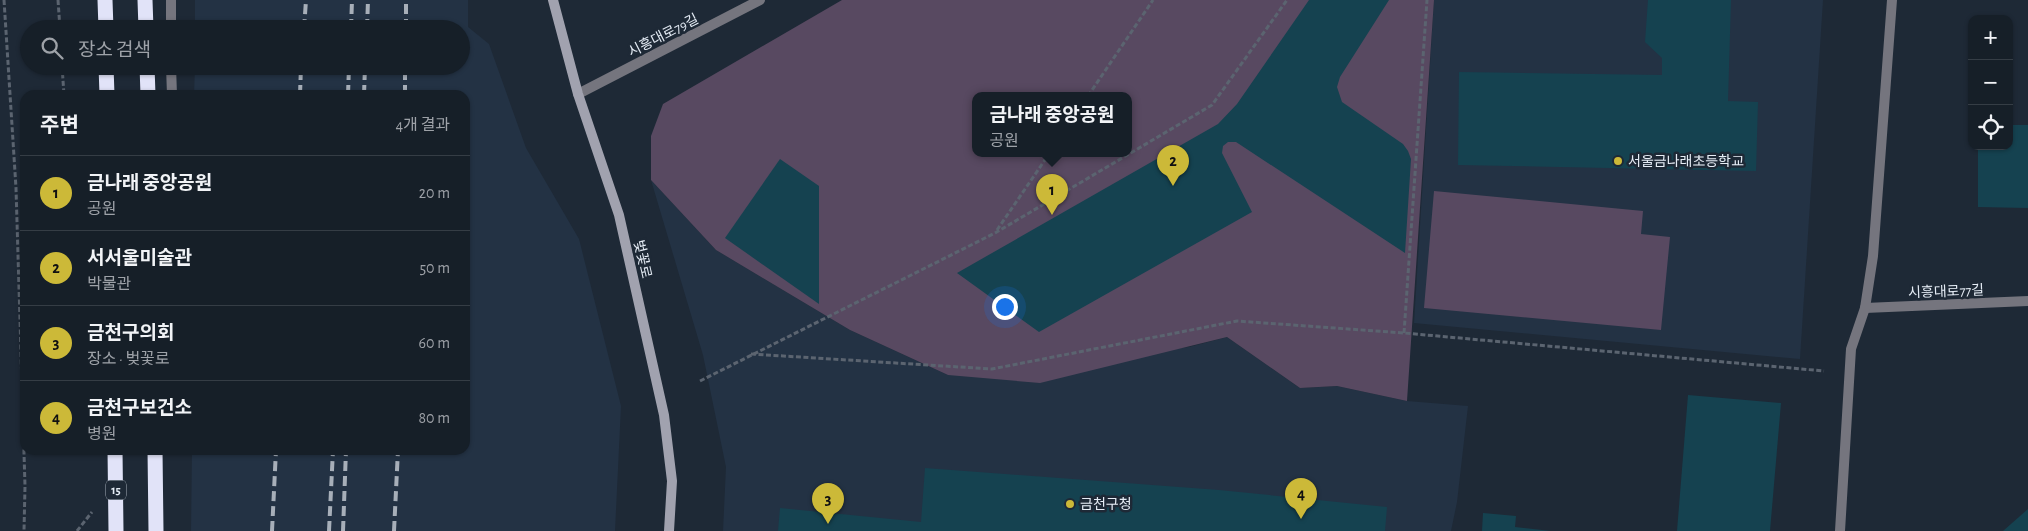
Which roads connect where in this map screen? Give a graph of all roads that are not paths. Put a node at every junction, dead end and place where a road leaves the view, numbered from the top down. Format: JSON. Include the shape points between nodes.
{"nodes":[{"id":1,"x":105,"y":0,"type":"edge"},
{"id":2,"x":146,"y":0,"type":"edge"},
{"id":3,"x":170,"y":0,"type":"edge"},
{"id":4,"x":553,"y":0,"type":"edge"},
{"id":5,"x":760,"y":0,"type":"edge"},
{"id":6,"x":1892,"y":0,"type":"edge"},
{"id":7,"x":106,"y":20,"type":"edge"},
{"id":8,"x":146,"y":20,"type":"edge"},
{"id":9,"x":171,"y":20,"type":"edge"},
{"id":10,"x":106,"y":75,"type":"edge"},
{"id":11,"x":147,"y":75,"type":"edge"},
{"id":12,"x":172,"y":75,"type":"edge"},
{"id":13,"x":107,"y":90,"type":"edge"},
{"id":14,"x":148,"y":90,"type":"edge"},
{"id":15,"x":172,"y":90,"type":"edge"},
{"id":16,"x":578,"y":94,"type":"junction"},
{"id":17,"x":2028,"y":301,"type":"edge"},
{"id":18,"x":1865,"y":308,"type":"junction"},
{"id":19,"x":115,"y":455,"type":"edge"},
{"id":20,"x":155,"y":455,"type":"edge"},
{"id":21,"x":116,"y":531,"type":"edge"},
{"id":22,"x":156,"y":531,"type":"edge"},
{"id":23,"x":670,"y":531,"type":"edge"},
{"id":24,"x":1840,"y":531,"type":"edge"}],
"edges":[{"from":1,"to":7,"type":"highway"},
{"from":2,"to":8,"type":"highway"},
{"from":3,"to":9,"type":"street"},
{"from":4,"to":16,"type":"street","name":"벚꽃로"},
{"from":5,"to":16,"type":"street","name":"시흥대로79길"},
{"from":6,"to":18,"type":"street","via":[[1873,256]]},
{"from":10,"to":13,"type":"highway"},
{"from":11,"to":14,"type":"highway"},
{"from":12,"to":15,"type":"street"},
{"from":16,"to":23,"type":"street","name":"벚꽃로","via":[[619,216],[664,416],[672,481]]},
{"from":17,"to":18,"type":"street","name":"시흥대로77길"},
{"from":18,"to":24,"type":"street","via":[[1851,349]]},
{"from":19,"to":21,"type":"highway","number":"15"},
{"from":20,"to":22,"type":"highway"}]}
